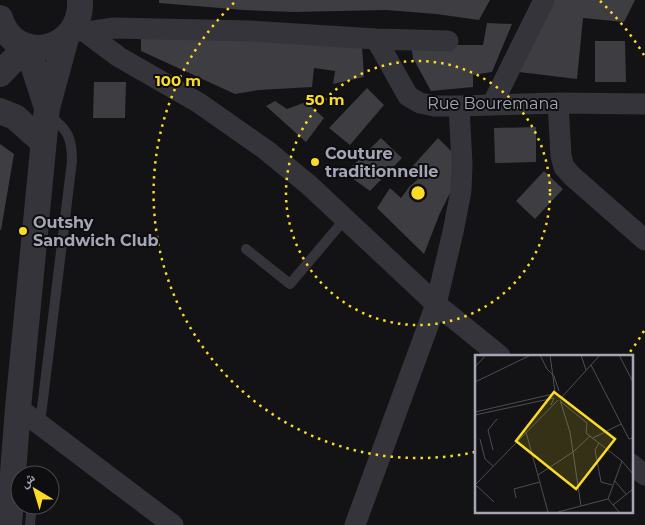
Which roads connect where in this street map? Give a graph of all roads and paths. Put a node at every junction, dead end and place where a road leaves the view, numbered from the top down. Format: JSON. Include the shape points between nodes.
{"nodes":[{"id":1,"x":544,"y":0,"type":"edge"},
{"id":2,"x":0,"y":19,"type":"edge"},
{"id":3,"x":77,"y":24,"type":"edge"},
{"id":4,"x":376,"y":39,"type":"junction"},
{"id":5,"x":448,"y":41,"type":"dead end"},
{"id":6,"x":27,"y":46,"type":"junction"},
{"id":7,"x":0,"y":74,"type":"edge"},
{"id":8,"x":558,"y":103,"type":"junction"},
{"id":9,"x":492,"y":104,"type":"junction"},
{"id":10,"x":645,"y":104,"type":"edge"},
{"id":11,"x":459,"y":106,"type":"junction"},
{"id":12,"x":0,"y":111,"type":"edge"},
{"id":13,"x":47,"y":111,"type":"junction"},
{"id":14,"x":43,"y":142,"type":"junction"},
{"id":15,"x":345,"y":218,"type":"junction"},
{"id":16,"x":645,"y":240,"type":"edge"},
{"id":17,"x":246,"y":249,"type":"dead end"},
{"id":18,"x":436,"y":304,"type":"junction"},
{"id":19,"x":499,"y":355,"type":"edge"},
{"id":20,"x":18,"y":408,"type":"junction"},
{"id":21,"x":40,"y":424,"type":"junction"},
{"id":22,"x":20,"y":465,"type":"edge"},
{"id":23,"x":632,"y":465,"type":"edge"},
{"id":24,"x":645,"y":475,"type":"edge"},
{"id":25,"x":173,"y":525,"type":"edge"},
{"id":26,"x":355,"y":525,"type":"edge"}],
"edges":[{"from":1,"to":9,"type":"street"},
{"from":2,"to":6,"type":"street","via":[[6,31]]},
{"from":3,"to":4,"type":"street"},
{"from":3,"to":6,"type":"street","via":[[59,43],[44,48]]},
{"from":3,"to":13,"type":"street"},
{"from":3,"to":15,"type":"street","via":[[119,57],[231,125],[309,185]]},
{"from":4,"to":5,"type":"street"},
{"from":4,"to":11,"type":"street","name":"Rue Bouremana","via":[[408,96],[434,106]]},
{"from":6,"to":7,"type":"street"},
{"from":6,"to":13,"type":"street"},
{"from":8,"to":9,"type":"street","name":"Rue Bouremana"},
{"from":8,"to":10,"type":"street","name":"Rue Bouremana"},
{"from":8,"to":16,"type":"street","via":[[564,167]]},
{"from":9,"to":11,"type":"street","name":"Rue Bouremana"},
{"from":11,"to":18,"type":"street","via":[[460,191]]},
{"from":12,"to":14,"type":"street","via":[[15,117]]},
{"from":13,"to":14,"type":"street"},
{"from":13,"to":21,"type":"lane","via":[[68,134],[72,161]]},
{"from":14,"to":20,"type":"street"},
{"from":15,"to":17,"type":"lane","via":[[290,284]]},
{"from":15,"to":18,"type":"street"},
{"from":18,"to":19,"type":"street"},
{"from":18,"to":26,"type":"street"},
{"from":20,"to":21,"type":"street"},
{"from":20,"to":22,"type":"street"},
{"from":21,"to":25,"type":"street"},
{"from":23,"to":24,"type":"street"}]}
